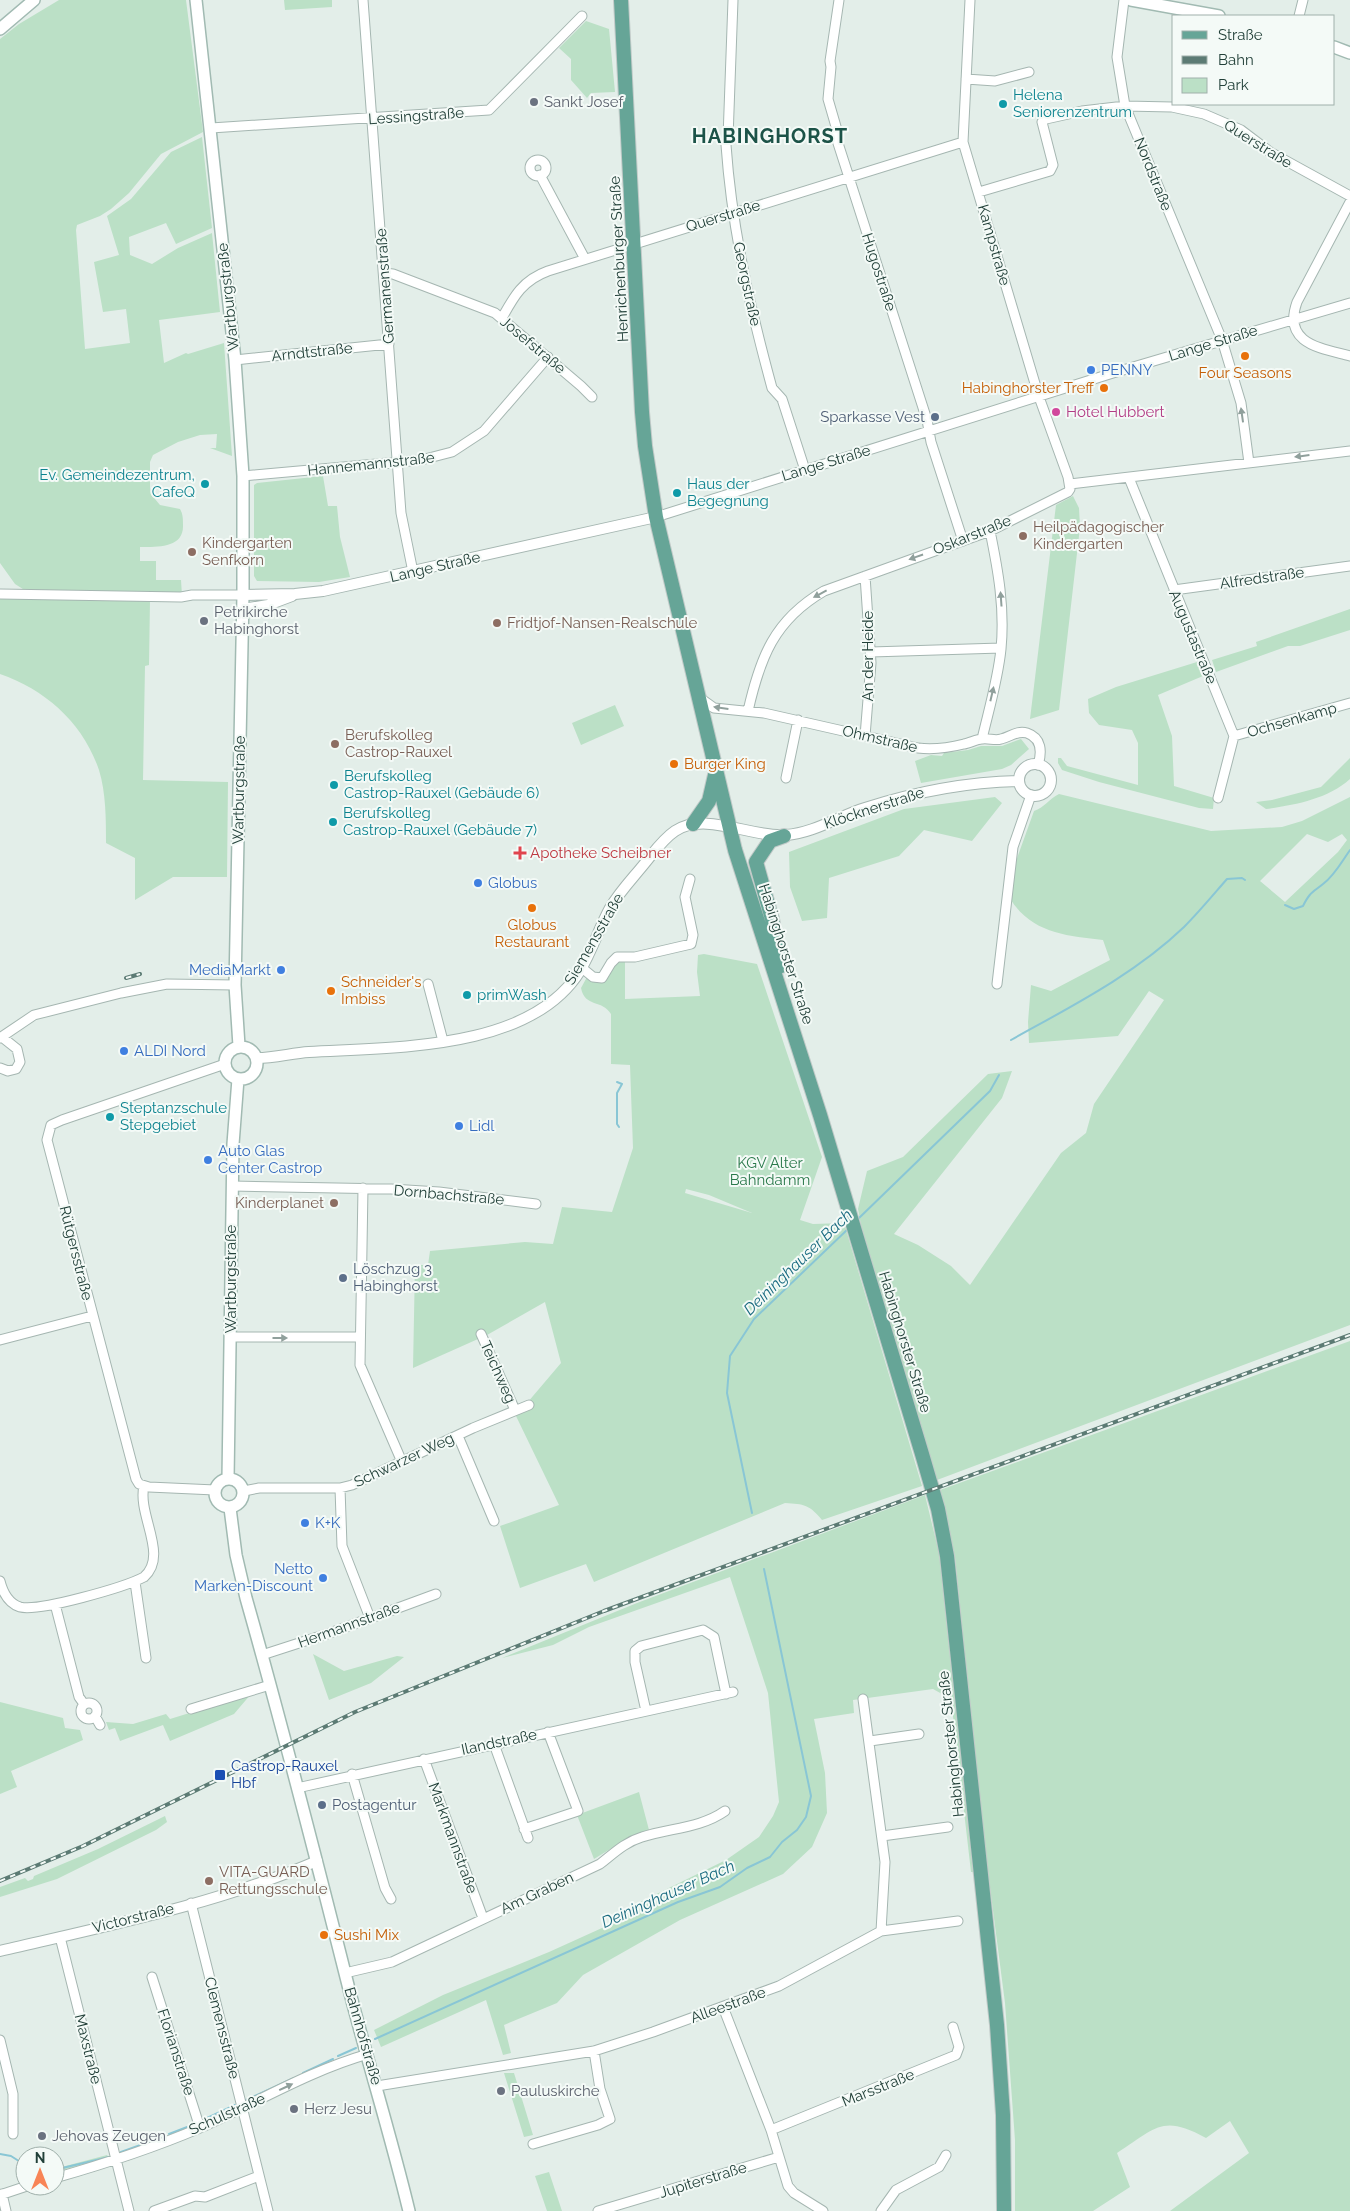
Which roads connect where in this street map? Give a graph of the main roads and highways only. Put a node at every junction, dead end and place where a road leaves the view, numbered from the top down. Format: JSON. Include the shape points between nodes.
{"nodes":[{"id":1,"x":34,"y":0,"type":"edge"},
{"id":2,"x":196,"y":0,"type":"edge"},
{"id":3,"x":620,"y":0,"type":"edge"},
{"id":4,"x":1131,"y":0,"type":"edge"},
{"id":5,"x":1214,"y":15,"type":"edge"},
{"id":6,"x":0,"y":29,"type":"edge"},
{"id":7,"x":1335,"y":47,"type":"edge"},
{"id":8,"x":1350,"y":53,"type":"edge"},
{"id":9,"x":656,"y":517,"type":"joint"},
{"id":10,"x":716,"y":772,"type":"junction"},
{"id":11,"x":693,"y":824,"type":"road end"},
{"id":12,"x":784,"y":836,"type":"road end"},
{"id":13,"x":789,"y":1016,"type":"junction"},
{"id":14,"x":239,"y":1046,"type":"junction"},
{"id":15,"x":238,"y":1079,"type":"junction"},
{"id":16,"x":228,"y":1479,"type":"junction"},
{"id":17,"x":230,"y":1508,"type":"junction"},
{"id":18,"x":1004,"y":2207,"type":"edge"},
{"id":19,"x":409,"y":2211,"type":"edge"}],
"edges":[{"from":1,"to":6,"type":"main road"},
{"from":2,"to":14,"type":"main road","name":"Wartburgstraße","via":[[235,360],[243,476],[235,985]]},
{"from":3,"to":9,"type":"main road","name":"Henrichenburger Straße","via":[[642,418]]},
{"from":4,"to":5,"type":"main road"},
{"from":7,"to":8,"type":"main road"},
{"from":9,"to":10,"type":"main road","name":"Habinghorster Straße"},
{"from":10,"to":11,"type":"main road","via":[[709,801]]},
{"from":10,"to":13,"type":"main road","name":"Habinghorster Straße","via":[[730,828]]},
{"from":12,"to":13,"type":"main road","via":[[770,841],[756,862],[772,919]]},
{"from":13,"to":18,"type":"main road","name":"Habinghorster Straße","via":[[938,1509],[948,1556],[997,2025],[1003,2115]]},
{"from":14,"to":15,"type":"main road","via":[[228,1052],[225,1064],[229,1074]]},
{"from":14,"to":15,"type":"main road","via":[[250,1049],[257,1058],[257,1067],[253,1074]]},
{"from":15,"to":16,"type":"main road","name":"Wartburgstraße","via":[[234,1109],[230,1256]]},
{"from":16,"to":17,"type":"main road","via":[[220,1482],[215,1490],[218,1503]]},
{"from":16,"to":17,"type":"main road","via":[[237,1481],[244,1491],[240,1504]]},
{"from":17,"to":19,"type":"main road","name":"Bahnhofstraße","via":[[236,1555]]}]}
